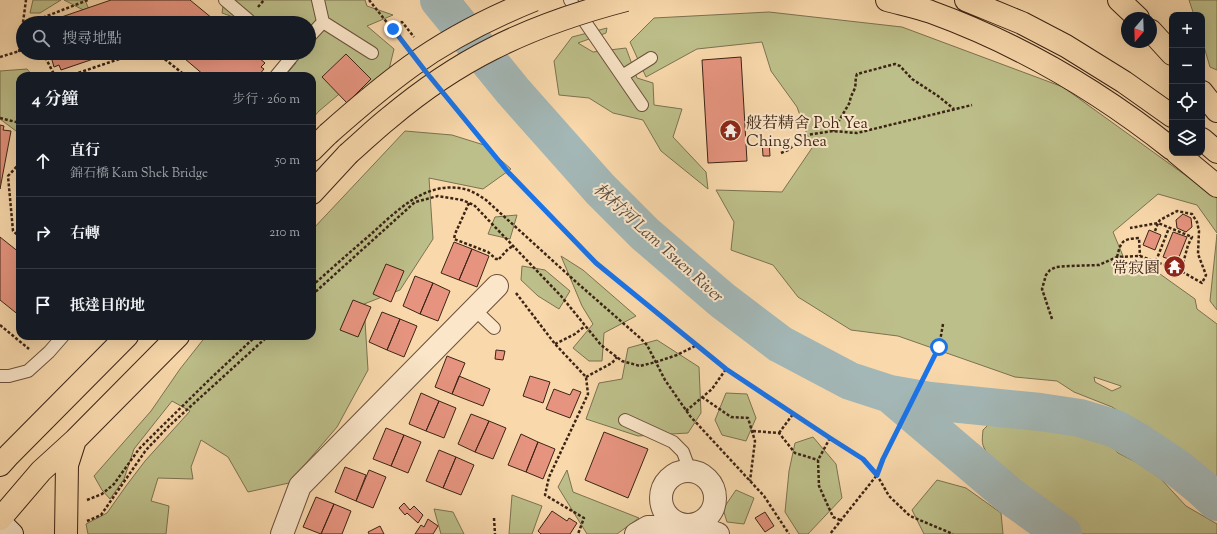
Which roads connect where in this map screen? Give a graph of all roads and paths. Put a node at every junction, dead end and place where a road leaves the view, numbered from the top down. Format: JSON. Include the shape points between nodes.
{"nodes":[{"id":1,"x":26,"y":0,"type":"edge"},
{"id":2,"x":88,"y":0,"type":"edge"},
{"id":3,"x":225,"y":0,"type":"edge"},
{"id":4,"x":318,"y":0,"type":"edge"},
{"id":5,"x":369,"y":0,"type":"edge"},
{"id":6,"x":534,"y":0,"type":"edge"},
{"id":7,"x":570,"y":0,"type":"edge"},
{"id":8,"x":626,"y":0,"type":"edge"},
{"id":9,"x":887,"y":0,"type":"edge"},
{"id":10,"x":966,"y":0,"type":"edge"},
{"id":11,"x":1118,"y":0,"type":"edge"},
{"id":12,"x":1131,"y":12,"type":"edge"},
{"id":13,"x":24,"y":16,"type":"edge"},
{"id":14,"x":47,"y":16,"type":"edge"},
{"id":15,"x":244,"y":16,"type":"edge"},
{"id":16,"x":323,"y":22,"type":"junction"},
{"id":17,"x":316,"y":30,"type":"edge"},
{"id":18,"x":1157,"y":38,"type":"edge"},
{"id":19,"x":407,"y":47,"type":"dead end"},
{"id":20,"x":1169,"y":51,"type":"edge"},
{"id":21,"x":16,"y":53,"type":"edge"},
{"id":22,"x":372,"y":53,"type":"dead end"},
{"id":23,"x":0,"y":57,"type":"edge"},
{"id":24,"x":651,"y":58,"type":"dead end"},
{"id":25,"x":47,"y":60,"type":"edge"},
{"id":26,"x":116,"y":60,"type":"edge"},
{"id":27,"x":166,"y":60,"type":"edge"},
{"id":28,"x":288,"y":60,"type":"edge"},
{"id":29,"x":53,"y":72,"type":"edge"},
{"id":30,"x":81,"y":72,"type":"edge"},
{"id":31,"x":181,"y":72,"type":"edge"},
{"id":32,"x":279,"y":72,"type":"edge"},
{"id":33,"x":622,"y":76,"type":"junction"},
{"id":34,"x":445,"y":96,"type":"dead end"},
{"id":35,"x":1205,"y":96,"type":"edge"},
{"id":36,"x":642,"y":105,"type":"dead end"},
{"id":37,"x":972,"y":105,"type":"dead end"},
{"id":38,"x":954,"y":109,"type":"junction"},
{"id":39,"x":1217,"y":111,"type":"edge"},
{"id":40,"x":1169,"y":114,"type":"edge"},
{"id":41,"x":0,"y":118,"type":"edge"},
{"id":42,"x":16,"y":122,"type":"edge"},
{"id":43,"x":833,"y":131,"type":"junction"},
{"id":44,"x":1205,"y":142,"type":"edge"},
{"id":45,"x":316,"y":146,"type":"edge"},
{"id":46,"x":1169,"y":147,"type":"edge"},
{"id":47,"x":1217,"y":152,"type":"edge"},
{"id":48,"x":781,"y":153,"type":"dead end"},
{"id":49,"x":1181,"y":156,"type":"edge"},
{"id":50,"x":16,"y":167,"type":"edge"},
{"id":51,"x":1217,"y":186,"type":"edge"},
{"id":52,"x":316,"y":189,"type":"edge"},
{"id":53,"x":469,"y":203,"type":"dead end"},
{"id":54,"x":1158,"y":223,"type":"junction"},
{"id":55,"x":1130,"y":228,"type":"dead end"},
{"id":56,"x":1170,"y":228,"type":"junction"},
{"id":57,"x":1155,"y":231,"type":"dead end"},
{"id":58,"x":16,"y":234,"type":"edge"},
{"id":59,"x":1198,"y":236,"type":"junction"},
{"id":60,"x":1192,"y":237,"type":"junction"},
{"id":61,"x":513,"y":246,"type":"dead end"},
{"id":62,"x":1140,"y":256,"type":"junction"},
{"id":63,"x":1116,"y":257,"type":"junction"},
{"id":64,"x":1156,"y":261,"type":"junction"},
{"id":65,"x":1181,"y":270,"type":"junction"},
{"id":66,"x":316,"y":282,"type":"edge"},
{"id":67,"x":504,"y":287,"type":"joint"},
{"id":68,"x":474,"y":309,"type":"junction"},
{"id":69,"x":1052,"y":319,"type":"dead end"},
{"id":70,"x":943,"y":324,"type":"dead end"},
{"id":71,"x":0,"y":325,"type":"edge"},
{"id":72,"x":585,"y":326,"type":"dead end"},
{"id":73,"x":494,"y":328,"type":"dead end"},
{"id":74,"x":16,"y":338,"type":"edge"},
{"id":75,"x":18,"y":340,"type":"edge"},
{"id":76,"x":60,"y":340,"type":"edge"},
{"id":77,"x":123,"y":340,"type":"edge"},
{"id":78,"x":174,"y":340,"type":"edge"},
{"id":79,"x":252,"y":340,"type":"edge"},
{"id":80,"x":264,"y":340,"type":"edge"},
{"id":81,"x":556,"y":344,"type":"junction"},
{"id":82,"x":32,"y":351,"type":"dead end"},
{"id":83,"x":617,"y":357,"type":"dead end"},
{"id":84,"x":726,"y":369,"type":"junction"},
{"id":85,"x":0,"y":376,"type":"edge"},
{"id":86,"x":586,"y":377,"type":"junction"},
{"id":87,"x":702,"y":397,"type":"junction"},
{"id":88,"x":686,"y":411,"type":"junction"},
{"id":89,"x":793,"y":414,"type":"junction"},
{"id":90,"x":625,"y":420,"type":"dead end"},
{"id":91,"x":752,"y":431,"type":"junction"},
{"id":92,"x":779,"y":433,"type":"junction"},
{"id":93,"x":830,"y":438,"type":"junction"},
{"id":94,"x":75,"y":440,"type":"junction"},
{"id":95,"x":818,"y":460,"type":"junction"},
{"id":96,"x":0,"y":465,"type":"edge"},
{"id":97,"x":690,"y":470,"type":"junction"},
{"id":98,"x":877,"y":475,"type":"junction"},
{"id":99,"x":750,"y":481,"type":"junction"},
{"id":100,"x":87,"y":500,"type":"dead end"},
{"id":101,"x":494,"y":518,"type":"dead end"},
{"id":102,"x":0,"y":520,"type":"edge"},
{"id":103,"x":840,"y":520,"type":"junction"},
{"id":104,"x":688,"y":525,"type":"junction"},
{"id":105,"x":75,"y":528,"type":"edge"},
{"id":106,"x":12,"y":534,"type":"edge"},
{"id":107,"x":282,"y":534,"type":"edge"},
{"id":108,"x":495,"y":534,"type":"edge"},
{"id":109,"x":578,"y":534,"type":"edge"},
{"id":110,"x":636,"y":534,"type":"edge"},
{"id":111,"x":718,"y":534,"type":"edge"},
{"id":112,"x":789,"y":534,"type":"edge"},
{"id":113,"x":830,"y":534,"type":"edge"},
{"id":114,"x":953,"y":534,"type":"edge"}],
"edges":[{"from":1,"to":13,"type":"path"},
{"from":2,"to":14,"type":"path"},
{"from":3,"to":15,"type":"lane"},
{"from":4,"to":16,"type":"lane"},
{"from":5,"to":19,"type":"path"},
{"from":6,"to":45,"type":"highway","bridge":true,"via":[[442,45],[371,96]]},
{"from":7,"to":33,"type":"lane"},
{"from":8,"to":52,"type":"highway","bridge":true,"via":[[558,20],[491,49],[427,89],[389,118],[348,154]]},
{"from":9,"to":46,"type":"highway","via":[[930,11],[1018,49],[1112,104]]},
{"from":10,"to":40,"type":"highway","via":[[1022,23],[1066,46]]},
{"from":11,"to":12,"type":"highway"},
{"from":16,"to":17,"type":"lane"},
{"from":16,"to":22,"type":"lane"},
{"from":18,"to":20,"type":"highway"},
{"from":21,"to":23,"type":"path"},
{"from":24,"to":33,"type":"lane"},
{"from":25,"to":29,"type":"path"},
{"from":26,"to":30,"type":"path"},
{"from":27,"to":31,"type":"path"},
{"from":28,"to":32,"type":"lane"},
{"from":33,"to":36,"type":"lane"},
{"from":34,"to":84,"type":"path","via":[[508,172],[596,263]]},
{"from":35,"to":39,"type":"highway"},
{"from":37,"to":38,"type":"path"},
{"from":38,"to":43,"type":"path","via":[[857,133]]},
{"from":38,"to":43,"type":"path","via":[[894,64],[857,74],[850,102]]},
{"from":41,"to":42,"type":"path"},
{"from":43,"to":48,"type":"path","via":[[806,135]]},
{"from":44,"to":47,"type":"highway"},
{"from":49,"to":51,"type":"highway"},
{"from":50,"to":58,"type":"path","via":[[8,176],[13,231]]},
{"from":53,"to":61,"type":"path","via":[[454,239],[488,252],[496,259]]},
{"from":54,"to":55,"type":"path"},
{"from":54,"to":56,"type":"path"},
{"from":54,"to":57,"type":"path"},
{"from":54,"to":59,"type":"path","via":[[1177,211],[1192,214],[1197,222]]},
{"from":56,"to":60,"type":"path"},
{"from":56,"to":64,"type":"path"},
{"from":59,"to":60,"type":"path"},
{"from":59,"to":65,"type":"path","via":[[1198,254],[1206,275],[1202,283]]},
{"from":60,"to":65,"type":"path"},
{"from":62,"to":63,"type":"path"},
{"from":62,"to":63,"type":"path","via":[[1139,238],[1123,241]]},
{"from":62,"to":64,"type":"path"},
{"from":63,"to":69,"type":"path","via":[[1099,265],[1056,267],[1050,270],[1042,289]]},
{"from":64,"to":65,"type":"path"},
{"from":66,"to":88,"type":"path","via":[[408,202],[438,189],[469,190],[486,200],[647,345],[665,380]]},
{"from":67,"to":68,"type":"street"},
{"from":67,"to":81,"type":"path"},
{"from":68,"to":73,"type":"lane"},
{"from":68,"to":107,"type":"street","via":[[300,486]]},
{"from":70,"to":98,"type":"path","via":[[939,347]]},
{"from":71,"to":74,"type":"path"},
{"from":72,"to":81,"type":"path"},
{"from":75,"to":82,"type":"path"},
{"from":76,"to":85,"type":"lane","via":[[28,371]]},
{"from":77,"to":96,"type":"highway"},
{"from":78,"to":94,"type":"highway"},
{"from":79,"to":100,"type":"path","via":[[139,449],[114,484],[102,494]]},
{"from":80,"to":105,"type":"path","via":[[146,450],[101,515]]},
{"from":81,"to":86,"type":"path"},
{"from":83,"to":86,"type":"path","via":[[612,363]]},
{"from":84,"to":87,"type":"path","via":[[712,389]]},
{"from":84,"to":89,"type":"path"},
{"from":86,"to":109,"type":"path","via":[[588,394],[549,477],[545,495],[584,518]]},
{"from":87,"to":88,"type":"path"},
{"from":87,"to":91,"type":"path","via":[[731,417],[748,418]]},
{"from":88,"to":99,"type":"path"},
{"from":89,"to":92,"type":"path"},
{"from":89,"to":93,"type":"path"},
{"from":90,"to":97,"type":"lane","via":[[673,442],[683,452]]},
{"from":91,"to":92,"type":"path"},
{"from":91,"to":99,"type":"path","via":[[756,441]]},
{"from":92,"to":95,"type":"path","via":[[795,453]]},
{"from":93,"to":95,"type":"path"},
{"from":93,"to":98,"type":"path","via":[[863,459]]},
{"from":94,"to":102,"type":"highway","via":[[41,471]]},
{"from":94,"to":105,"type":"highway","via":[[67,465]]},
{"from":95,"to":103,"type":"path","via":[[819,486],[833,517]]},
{"from":97,"to":104,"type":"street","via":[[699,472],[707,478],[716,494],[714,508],[706,519]]},
{"from":97,"to":104,"type":"street","via":[[678,472],[670,477],[661,490],[661,505],[668,518]]},
{"from":98,"to":103,"type":"path"},
{"from":98,"to":114,"type":"path","via":[[889,496],[910,516]]},
{"from":99,"to":112,"type":"path","via":[[764,496]]},
{"from":101,"to":108,"type":"path"},
{"from":102,"to":106,"type":"street"},
{"from":103,"to":113,"type":"path"},
{"from":104,"to":110,"type":"street","via":[[648,527]]},
{"from":104,"to":111,"type":"street"}]}
